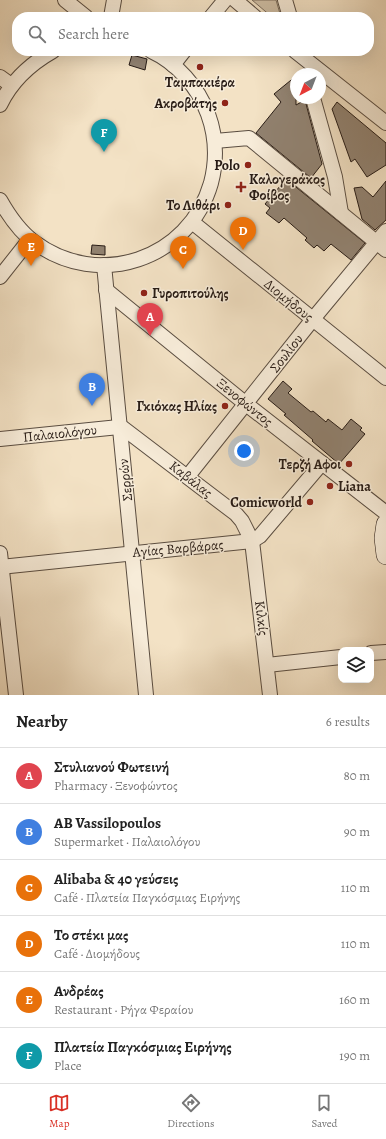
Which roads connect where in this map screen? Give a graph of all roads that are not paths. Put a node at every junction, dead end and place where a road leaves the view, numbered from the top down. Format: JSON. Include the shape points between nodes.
{"nodes":[{"id":1,"x":65,"y":0,"type":"edge"},
{"id":2,"x":114,"y":0,"type":"edge"},
{"id":3,"x":225,"y":0,"type":"edge"},
{"id":4,"x":235,"y":0,"type":"edge"},
{"id":5,"x":285,"y":0,"type":"edge"},
{"id":6,"x":80,"y":12,"type":"edge"},
{"id":7,"x":112,"y":12,"type":"edge"},
{"id":8,"x":215,"y":12,"type":"edge"},
{"id":9,"x":249,"y":12,"type":"edge"},
{"id":10,"x":289,"y":12,"type":"edge"},
{"id":11,"x":45,"y":56,"type":"edge"},
{"id":12,"x":158,"y":56,"type":"edge"},
{"id":13,"x":180,"y":56,"type":"edge"},
{"id":14,"x":300,"y":56,"type":"edge"},
{"id":15,"x":303,"y":56,"type":"edge"},
{"id":16,"x":173,"y":65,"type":"junction"},
{"id":17,"x":305,"y":68,"type":"edge"},
{"id":18,"x":6,"y":81,"type":"edge"},
{"id":19,"x":315,"y":104,"type":"edge"},
{"id":20,"x":0,"y":105,"type":"edge"},
{"id":21,"x":386,"y":123,"type":"edge"},
{"id":22,"x":215,"y":141,"type":"junction"},
{"id":23,"x":0,"y":200,"type":"edge"},
{"id":24,"x":341,"y":213,"type":"junction"},
{"id":25,"x":192,"y":222,"type":"junction"},
{"id":26,"x":386,"y":231,"type":"edge"},
{"id":27,"x":30,"y":239,"type":"junction"},
{"id":28,"x":381,"y":246,"type":"edge"},
{"id":29,"x":104,"y":265,"type":"junction"},
{"id":30,"x":0,"y":277,"type":"edge"},
{"id":31,"x":106,"y":290,"type":"junction"},
{"id":32,"x":313,"y":319,"type":"junction"},
{"id":33,"x":386,"y":378,"type":"edge"},
{"id":34,"x":246,"y":404,"type":"junction"},
{"id":35,"x":119,"y":427,"type":"junction"},
{"id":36,"x":0,"y":440,"type":"edge"},
{"id":37,"x":322,"y":463,"type":"junction"},
{"id":38,"x":188,"y":476,"type":"junction"},
{"id":39,"x":386,"y":513,"type":"edge"},
{"id":40,"x":386,"y":524,"type":"edge"},
{"id":41,"x":252,"y":541,"type":"junction"},
{"id":42,"x":132,"y":553,"type":"junction"},
{"id":43,"x":386,"y":555,"type":"edge"},
{"id":44,"x":1,"y":562,"type":"edge"},
{"id":45,"x":386,"y":652,"type":"edge"},
{"id":46,"x":374,"y":653,"type":"edge"},
{"id":47,"x":338,"y":657,"type":"edge"},
{"id":48,"x":267,"y":665,"type":"junction"},
{"id":49,"x":16,"y":695,"type":"edge"},
{"id":50,"x":146,"y":695,"type":"edge"},
{"id":51,"x":270,"y":695,"type":"edge"}],
"edges":[{"from":1,"to":6,"type":"street"},
{"from":2,"to":7,"type":"street"},
{"from":3,"to":8,"type":"street"},
{"from":4,"to":9,"type":"street"},
{"from":5,"to":10,"type":"street"},
{"from":11,"to":18,"type":"street"},
{"from":12,"to":16,"type":"street"},
{"from":13,"to":16,"type":"street"},
{"from":14,"to":17,"type":"street"},
{"from":15,"to":21,"type":"street"},
{"from":16,"to":22,"type":"street","via":[[197,91],[205,107]]},
{"from":18,"to":20,"type":"street"},
{"from":19,"to":24,"type":"street","via":[[335,177]]},
{"from":22,"to":24,"type":"street","via":[[249,138]]},
{"from":22,"to":25,"type":"street","via":[[213,176],[201,208]]},
{"from":23,"to":27,"type":"street","via":[[7,213]]},
{"from":24,"to":28,"type":"street"},
{"from":25,"to":29,"type":"street","via":[[172,241],[144,258],[129,263]]},
{"from":25,"to":32,"type":"street","name":"Διομήδους"},
{"from":26,"to":28,"type":"street","name":"Σουλίου"},
{"from":27,"to":29,"type":"street","via":[[60,257],[89,265]]},
{"from":27,"to":30,"type":"street"},
{"from":28,"to":32,"type":"street","name":"Σουλίου"},
{"from":29,"to":31,"type":"street","name":"Σερρών"},
{"from":31,"to":34,"type":"street","name":"Ξενοφώντος"},
{"from":31,"to":35,"type":"street","name":"Σερρών"},
{"from":32,"to":33,"type":"street","name":"Διομήδους"},
{"from":32,"to":34,"type":"street","name":"Σουλίου"},
{"from":34,"to":37,"type":"street","name":"Ξενοφώντος"},
{"from":34,"to":38,"type":"street","name":"Σουλίου"},
{"from":35,"to":36,"type":"street","name":"Παλαιολόγου"},
{"from":35,"to":38,"type":"street","name":"Καβάλας"},
{"from":35,"to":42,"type":"street","name":"Σερρών"},
{"from":37,"to":39,"type":"street","name":"Ξενοφώντος"},
{"from":37,"to":41,"type":"street","via":[[260,536]]},
{"from":38,"to":41,"type":"street","name":"Καβάλας","via":[[236,514]]},
{"from":40,"to":43,"type":"main road"},
{"from":41,"to":42,"type":"street","name":"Αγίας Βαρβάρας"},
{"from":41,"to":48,"type":"street","name":"Κιλκίς"},
{"from":42,"to":44,"type":"street","name":"Αγίας Βαρβάρας"},
{"from":42,"to":50,"type":"street","name":"Σερρών"},
{"from":44,"to":49,"type":"street"},
{"from":45,"to":46,"type":"street"},
{"from":47,"to":48,"type":"street"},
{"from":48,"to":51,"type":"street","name":"Κιλκίς"}]}
